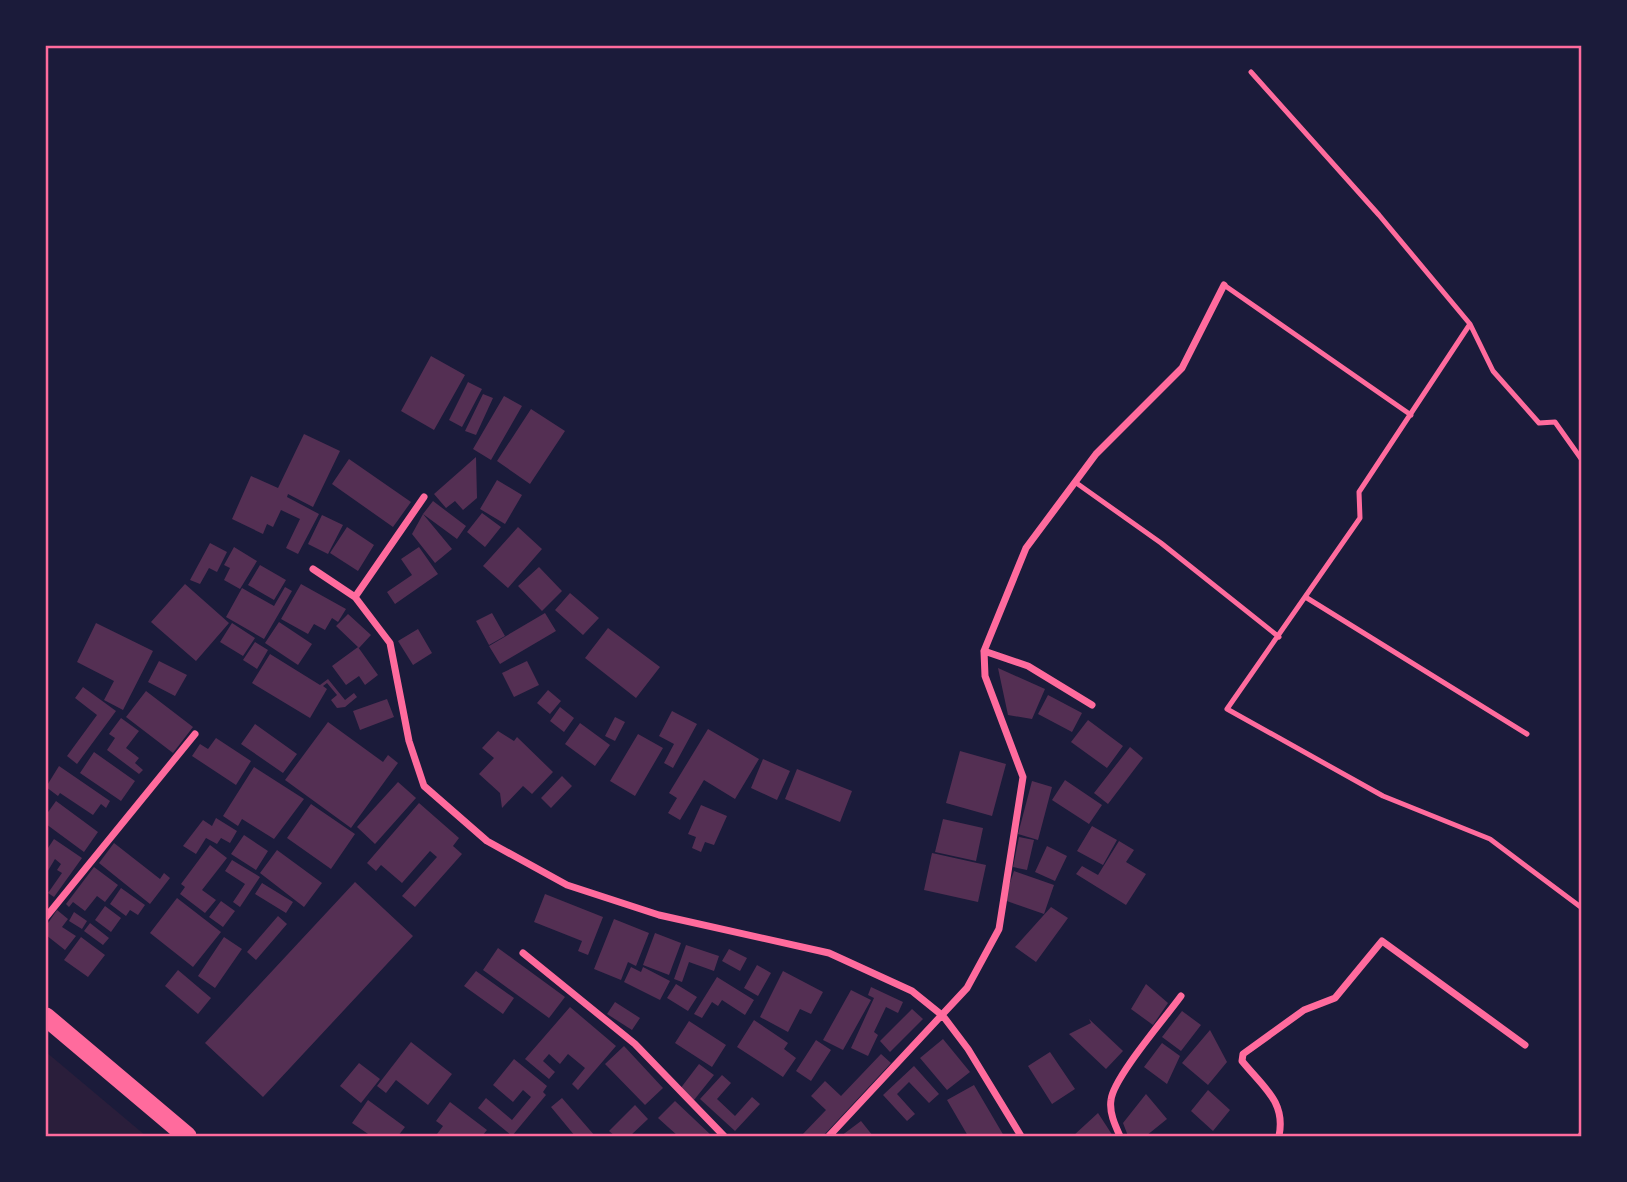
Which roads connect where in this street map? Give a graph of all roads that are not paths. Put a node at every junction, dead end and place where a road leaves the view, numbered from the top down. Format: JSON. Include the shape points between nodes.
{"nodes":[{"id":1,"x":1251,"y":72,"type":"dead end"},
{"id":2,"x":1224,"y":285,"type":"joint"},
{"id":3,"x":1470,"y":324,"type":"junction"},
{"id":4,"x":1411,"y":415,"type":"junction"},
{"id":5,"x":1581,"y":460,"type":"edge"},
{"id":6,"x":1075,"y":482,"type":"junction"},
{"id":7,"x":424,"y":497,"type":"dead end"},
{"id":8,"x":313,"y":569,"type":"dead end"},
{"id":9,"x":355,"y":597,"type":"junction"},
{"id":10,"x":1307,"y":598,"type":"junction"},
{"id":11,"x":1279,"y":637,"type":"junction"},
{"id":12,"x":984,"y":651,"type":"junction"},
{"id":13,"x":1092,"y":705,"type":"dead end"},
{"id":14,"x":195,"y":734,"type":"dead end"},
{"id":15,"x":1527,"y":734,"type":"dead end"},
{"id":16,"x":1581,"y":908,"type":"edge"},
{"id":17,"x":46,"y":917,"type":"edge"},
{"id":18,"x":523,"y":953,"type":"dead end"},
{"id":19,"x":1181,"y":996,"type":"dead end"},
{"id":20,"x":46,"y":1017,"type":"edge"},
{"id":21,"x":943,"y":1017,"type":"junction"},
{"id":22,"x":1525,"y":1045,"type":"dead end"},
{"id":23,"x":187,"y":1136,"type":"edge"},
{"id":24,"x":724,"y":1136,"type":"edge"},
{"id":25,"x":829,"y":1136,"type":"edge"},
{"id":26,"x":1021,"y":1136,"type":"edge"},
{"id":27,"x":1120,"y":1136,"type":"edge"},
{"id":28,"x":1279,"y":1136,"type":"edge"}],
"edges":[{"from":1,"to":3,"type":"lane"},
{"from":2,"to":4,"type":"lane"},
{"from":2,"to":6,"type":"street","via":[[1182,368],[1096,454]]},
{"from":3,"to":4,"type":"lane"},
{"from":3,"to":5,"type":"lane","via":[[1493,371],[1539,423],[1555,422]]},
{"from":4,"to":10,"type":"lane","via":[[1359,492],[1360,517]]},
{"from":6,"to":11,"type":"lane"},
{"from":6,"to":12,"type":"street","via":[[1026,548]]},
{"from":7,"to":9,"type":"street"},
{"from":8,"to":9,"type":"street"},
{"from":9,"to":21,"type":"street","via":[[390,643],[409,741],[424,786],[487,841],[567,885],[659,915],[829,953],[912,991]]},
{"from":10,"to":11,"type":"lane"},
{"from":10,"to":15,"type":"lane"},
{"from":11,"to":16,"type":"lane","via":[[1227,709],[1382,796],[1490,839]]},
{"from":12,"to":13,"type":"street","via":[[1028,666]]},
{"from":12,"to":21,"type":"street","via":[[985,676],[1023,777],[999,929],[967,988]]},
{"from":14,"to":17,"type":"street"},
{"from":18,"to":24,"type":"street","via":[[635,1044]]},
{"from":19,"to":27,"type":"street","via":[[1111,1098]]},
{"from":20,"to":23,"type":"highway"},
{"from":21,"to":25,"type":"street"},
{"from":21,"to":26,"type":"street"},
{"from":22,"to":28,"type":"street","via":[[1382,941],[1335,998],[1304,1010],[1243,1054],[1242,1061],[1282,1111]]}]}
